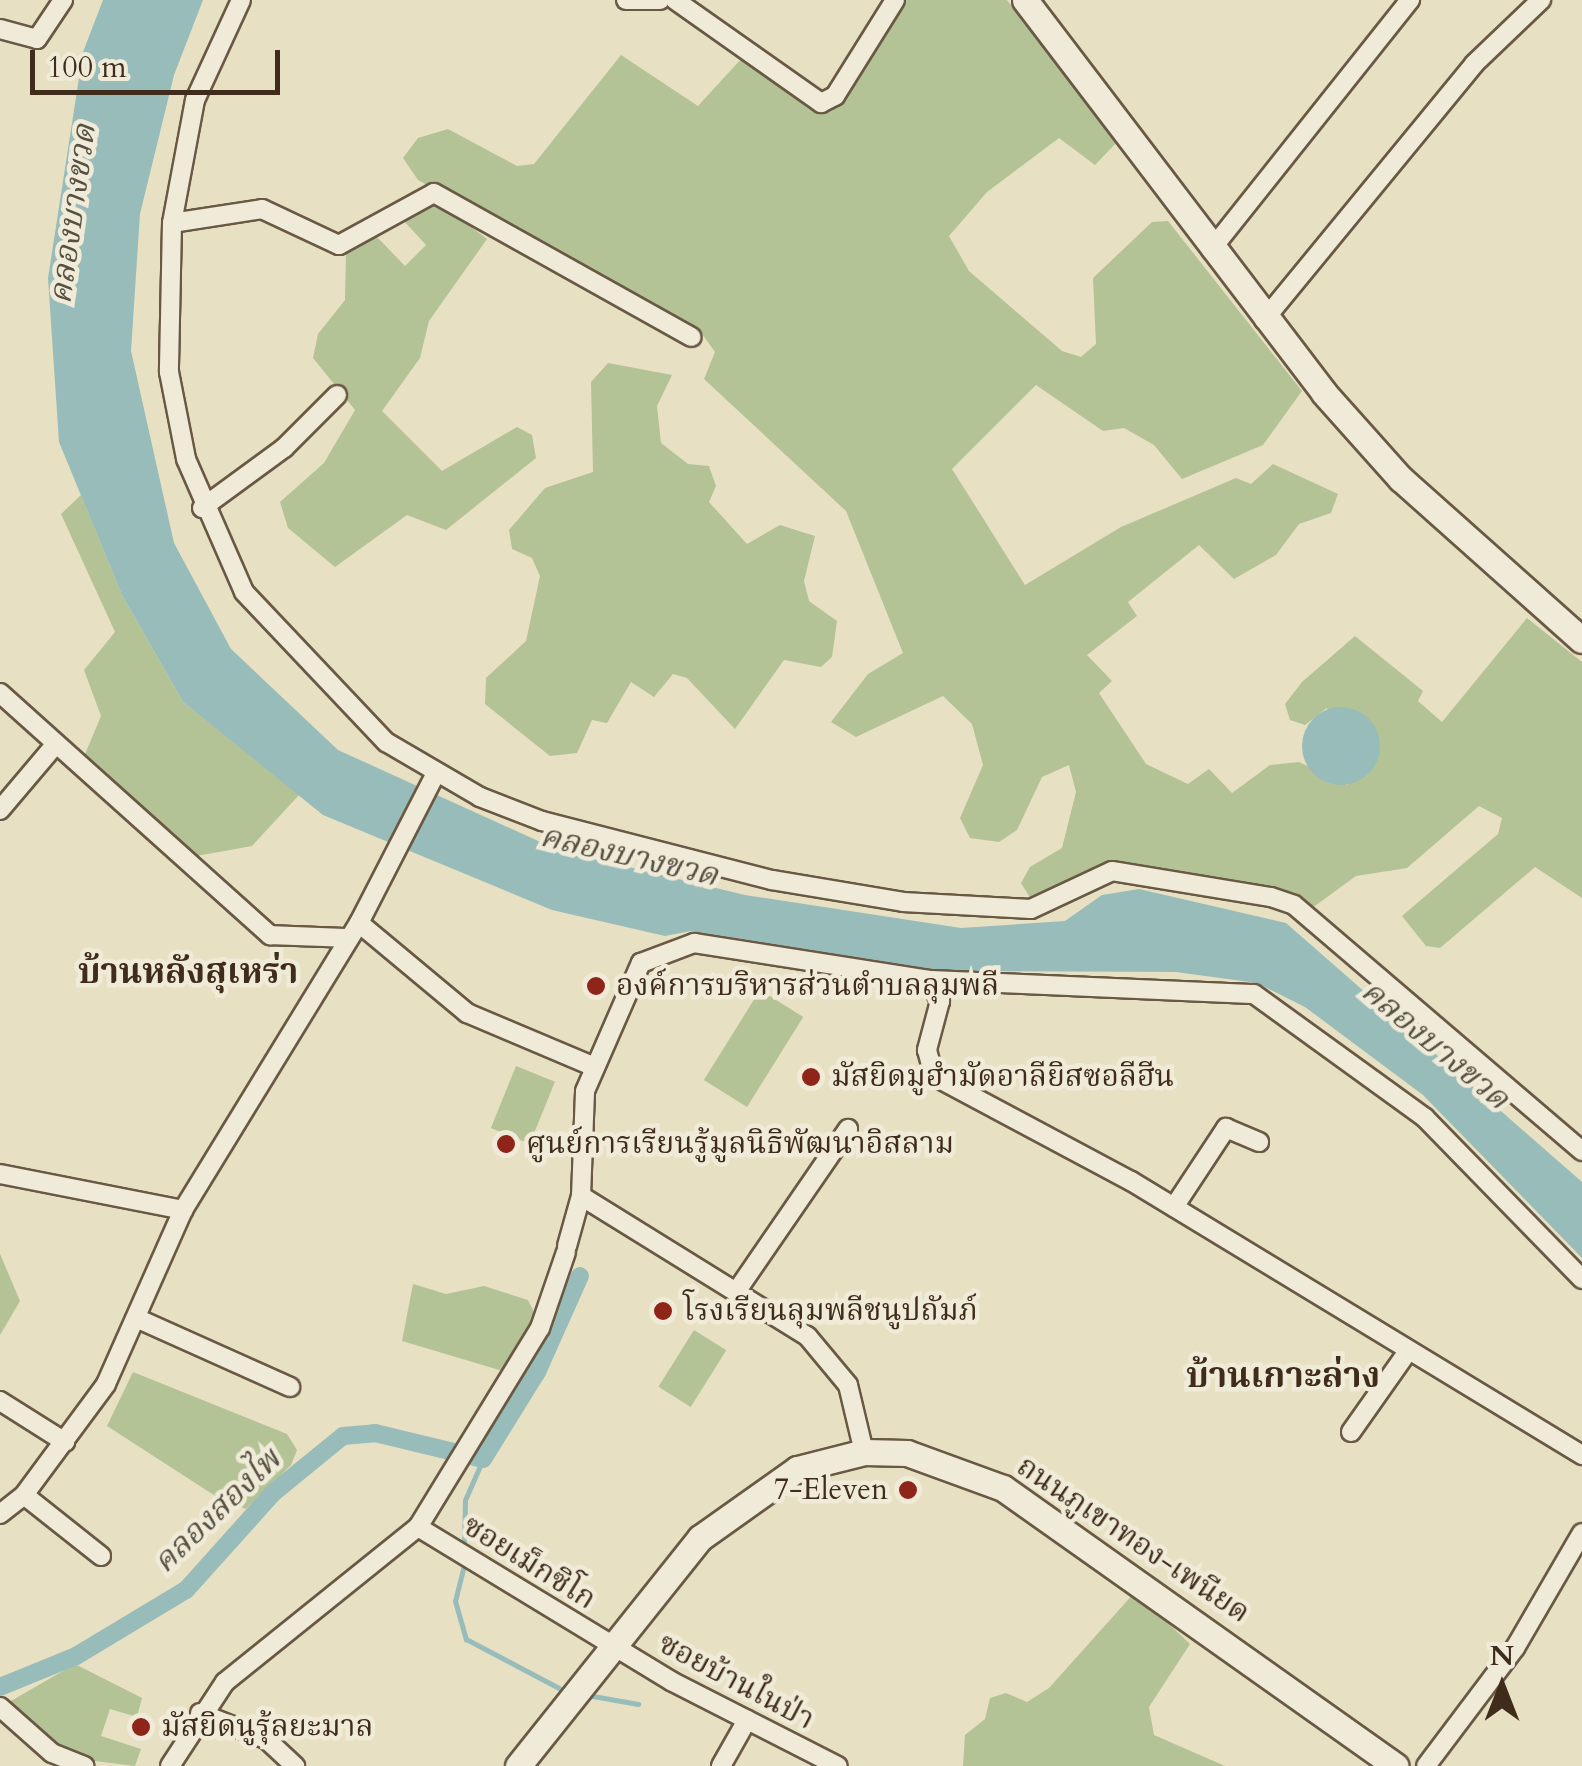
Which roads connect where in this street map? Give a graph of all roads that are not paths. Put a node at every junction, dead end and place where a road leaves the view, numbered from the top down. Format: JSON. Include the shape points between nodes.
{"nodes":[{"id":1,"x":62,"y":0,"type":"edge"},
{"id":2,"x":242,"y":0,"type":"edge"},
{"id":3,"x":626,"y":0,"type":"edge"},
{"id":4,"x":660,"y":0,"type":"edge"},
{"id":5,"x":675,"y":0,"type":"edge"},
{"id":6,"x":895,"y":0,"type":"edge"},
{"id":7,"x":1025,"y":0,"type":"edge"},
{"id":8,"x":1410,"y":0,"type":"edge"},
{"id":9,"x":1540,"y":0,"type":"edge"},
{"id":10,"x":0,"y":29,"type":"edge"},
{"id":11,"x":172,"y":223,"type":"junction"},
{"id":12,"x":1212,"y":250,"type":"junction"},
{"id":13,"x":1264,"y":320,"type":"junction"},
{"id":14,"x":692,"y":337,"type":"dead end"},
{"id":15,"x":337,"y":395,"type":"dead end"},
{"id":16,"x":202,"y":508,"type":"junction"},
{"id":17,"x":1582,"y":640,"type":"edge"},
{"id":18,"x":0,"y":693,"type":"edge"},
{"id":19,"x":54,"y":746,"type":"junction"},
{"id":20,"x":433,"y":778,"type":"junction"},
{"id":21,"x":0,"y":810,"type":"edge"},
{"id":22,"x":354,"y":931,"type":"junction"},
{"id":23,"x":929,"y":980,"type":"junction"},
{"id":24,"x":595,"y":1068,"type":"junction"},
{"id":25,"x":848,"y":1129,"type":"dead end"},
{"id":26,"x":1259,"y":1142,"type":"dead end"},
{"id":27,"x":1582,"y":1152,"type":"edge"},
{"id":28,"x":0,"y":1174,"type":"edge"},
{"id":29,"x":581,"y":1196,"type":"junction"},
{"id":30,"x":1174,"y":1207,"type":"junction"},
{"id":31,"x":184,"y":1210,"type":"junction"},
{"id":32,"x":1582,"y":1279,"type":"edge"},
{"id":33,"x":736,"y":1292,"type":"junction"},
{"id":34,"x":136,"y":1318,"type":"junction"},
{"id":35,"x":1406,"y":1354,"type":"junction"},
{"id":36,"x":290,"y":1387,"type":"dead end"},
{"id":37,"x":0,"y":1401,"type":"edge"},
{"id":38,"x":1351,"y":1432,"type":"dead end"},
{"id":39,"x":65,"y":1442,"type":"junction"},
{"id":40,"x":864,"y":1452,"type":"junction"},
{"id":41,"x":1582,"y":1455,"type":"edge"},
{"id":42,"x":24,"y":1495,"type":"junction"},
{"id":43,"x":0,"y":1514,"type":"edge"},
{"id":44,"x":418,"y":1528,"type":"junction"},
{"id":45,"x":1582,"y":1533,"type":"edge"},
{"id":46,"x":102,"y":1556,"type":"dead end"},
{"id":47,"x":610,"y":1646,"type":"junction"},
{"id":48,"x":0,"y":1708,"type":"edge"},
{"id":49,"x":200,"y":1712,"type":"junction"},
{"id":50,"x":747,"y":1720,"type":"junction"},
{"id":51,"x":84,"y":1766,"type":"edge"},
{"id":52,"x":170,"y":1766,"type":"edge"},
{"id":53,"x":295,"y":1766,"type":"edge"},
{"id":54,"x":518,"y":1766,"type":"edge"},
{"id":55,"x":721,"y":1766,"type":"edge"},
{"id":56,"x":838,"y":1766,"type":"edge"},
{"id":57,"x":1395,"y":1766,"type":"edge"},
{"id":58,"x":1426,"y":1766,"type":"edge"}],
"edges":[{"from":1,"to":10,"type":"street","via":[[37,39]]},
{"from":2,"to":11,"type":"street","via":[[194,100]]},
{"from":3,"to":4,"type":"street"},
{"from":5,"to":6,"type":"street","via":[[820,103],[835,96]]},
{"from":7,"to":12,"type":"street"},
{"from":8,"to":12,"type":"street"},
{"from":9,"to":13,"type":"street","via":[[1474,64]]},
{"from":11,"to":14,"type":"street","via":[[262,209],[340,245],[434,192]]},
{"from":11,"to":16,"type":"street","via":[[170,372]]},
{"from":12,"to":13,"type":"street"},
{"from":13,"to":17,"type":"street","via":[[1400,479]]},
{"from":15,"to":16,"type":"street","via":[[284,448]]},
{"from":16,"to":20,"type":"street","via":[[257,606],[386,742]]},
{"from":18,"to":19,"type":"street"},
{"from":19,"to":21,"type":"street"},
{"from":19,"to":22,"type":"street","via":[[270,935]]},
{"from":20,"to":22,"type":"street"},
{"from":20,"to":27,"type":"street","via":[[542,821],[670,858],[904,902],[1031,909],[1112,871],[1271,897],[1294,905]]},
{"from":22,"to":24,"type":"street","via":[[467,1013]]},
{"from":22,"to":31,"type":"street"},
{"from":23,"to":24,"type":"street","via":[[724,946],[668,947],[641,962]]},
{"from":23,"to":30,"type":"street","via":[[940,1001],[926,1050],[934,1076]]},
{"from":23,"to":32,"type":"street","via":[[1148,984],[1270,1001],[1425,1118]]},
{"from":24,"to":29,"type":"street","via":[[579,1106]]},
{"from":25,"to":33,"type":"street"},
{"from":26,"to":30,"type":"street","via":[[1226,1128]]},
{"from":28,"to":31,"type":"street"},
{"from":29,"to":33,"type":"street"},
{"from":29,"to":44,"type":"street","via":[[540,1328]]},
{"from":30,"to":35,"type":"street"},
{"from":31,"to":34,"type":"street"},
{"from":33,"to":40,"type":"street","via":[[832,1361]]},
{"from":34,"to":36,"type":"street"},
{"from":34,"to":39,"type":"street"},
{"from":35,"to":38,"type":"street"},
{"from":35,"to":41,"type":"street"},
{"from":37,"to":39,"type":"street"},
{"from":39,"to":42,"type":"street"},
{"from":40,"to":47,"type":"street","name":"ถนนภูเขาทอง-เพนียด","via":[[797,1469],[755,1493],[700,1538]]},
{"from":40,"to":57,"type":"street","name":"ถนนภูเขาทอง-เพนียด","via":[[907,1453],[1003,1488]]},
{"from":42,"to":43,"type":"street"},
{"from":42,"to":46,"type":"street"},
{"from":44,"to":47,"type":"street","name":"ซอยเม็กซิโก"},
{"from":44,"to":49,"type":"street","via":[[225,1682]]},
{"from":45,"to":58,"type":"street","via":[[1515,1648]]},
{"from":47,"to":50,"type":"street","name":"ซอยบ้านในป่า"},
{"from":47,"to":54,"type":"street","name":"ถนนภูเขาทอง-เพนียด"},
{"from":48,"to":51,"type":"street","via":[[52,1753]]},
{"from":49,"to":52,"type":"street"},
{"from":49,"to":53,"type":"street","via":[[266,1738]]},
{"from":50,"to":55,"type":"street"},
{"from":50,"to":56,"type":"street","name":"ซอยบ้านในป่า"}]}
